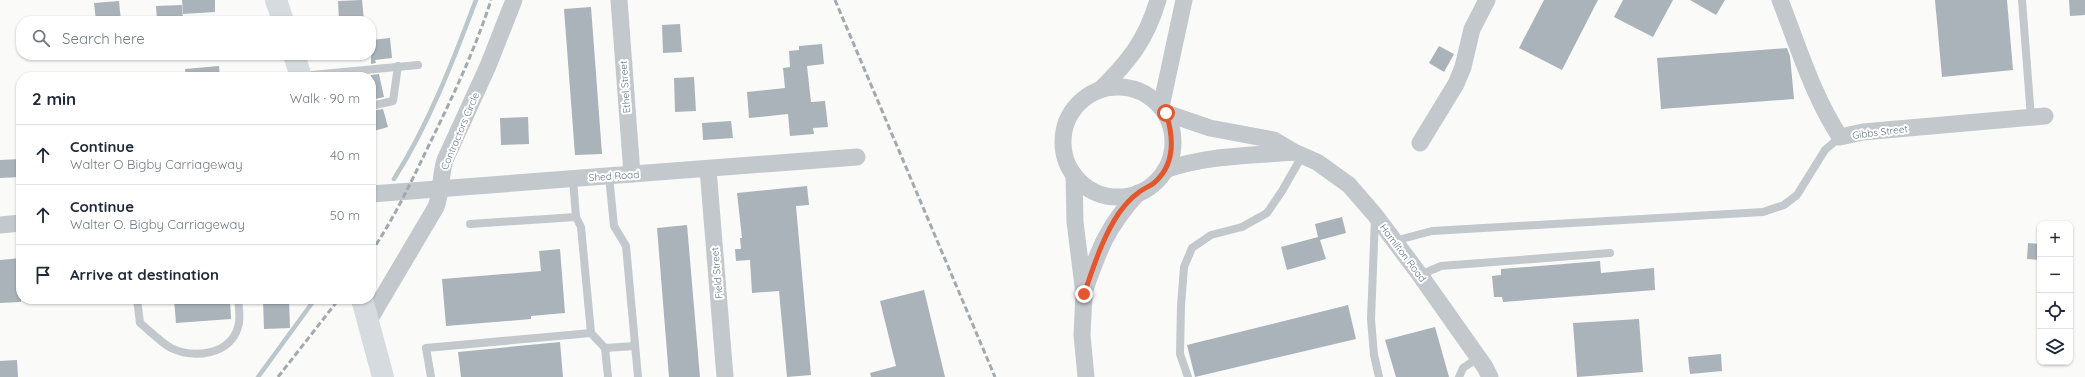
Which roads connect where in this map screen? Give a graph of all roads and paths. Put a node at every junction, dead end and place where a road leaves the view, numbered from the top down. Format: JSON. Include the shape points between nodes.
{"nodes":[{"id":1,"x":276,"y":0,"type":"edge"},
{"id":2,"x":514,"y":0,"type":"edge"},
{"id":3,"x":619,"y":0,"type":"edge"},
{"id":4,"x":1158,"y":0,"type":"edge"},
{"id":5,"x":1184,"y":0,"type":"edge"},
{"id":6,"x":1487,"y":0,"type":"edge"},
{"id":7,"x":2022,"y":0,"type":"edge"},
{"id":8,"x":1784,"y":1,"type":"edge"},
{"id":9,"x":281,"y":16,"type":"edge"},
{"id":10,"x":296,"y":60,"type":"edge"},
{"id":11,"x":418,"y":65,"type":"dead end"},
{"id":12,"x":398,"y":66,"type":"junction"},
{"id":13,"x":299,"y":72,"type":"edge"},
{"id":14,"x":345,"y":72,"type":"edge"},
{"id":15,"x":1101,"y":89,"type":"junction"},
{"id":16,"x":376,"y":105,"type":"edge"},
{"id":17,"x":1163,"y":110,"type":"junction"},
{"id":18,"x":2038,"y":117,"type":"joint"},
{"id":19,"x":1840,"y":137,"type":"junction"},
{"id":20,"x":1420,"y":143,"type":"dead end"},
{"id":21,"x":1298,"y":154,"type":"junction"},
{"id":22,"x":857,"y":157,"type":"dead end"},
{"id":23,"x":708,"y":169,"type":"junction"},
{"id":24,"x":1165,"y":170,"type":"junction"},
{"id":25,"x":632,"y":174,"type":"junction"},
{"id":26,"x":1074,"y":175,"type":"junction"},
{"id":27,"x":610,"y":176,"type":"junction"},
{"id":28,"x":573,"y":179,"type":"junction"},
{"id":29,"x":441,"y":189,"type":"junction"},
{"id":30,"x":1138,"y":193,"type":"junction"},
{"id":31,"x":376,"y":194,"type":"edge"},
{"id":32,"x":1375,"y":215,"type":"junction"},
{"id":33,"x":576,"y":216,"type":"junction"},
{"id":34,"x":16,"y":223,"type":"edge"},
{"id":35,"x":470,"y":224,"type":"dead end"},
{"id":36,"x":0,"y":225,"type":"edge"},
{"id":37,"x":1394,"y":240,"type":"junction"},
{"id":38,"x":1610,"y":253,"type":"dead end"},
{"id":39,"x":1420,"y":275,"type":"junction"},
{"id":40,"x":1084,"y":294,"type":"junction"},
{"id":41,"x":138,"y":304,"type":"edge"},
{"id":42,"x":238,"y":304,"type":"edge"},
{"id":43,"x":363,"y":304,"type":"edge"},
{"id":44,"x":368,"y":322,"type":"junction"},
{"id":45,"x":591,"y":334,"type":"junction"},
{"id":46,"x":635,"y":346,"type":"junction"},
{"id":47,"x":605,"y":348,"type":"junction"},
{"id":48,"x":1478,"y":358,"type":"junction"},
{"id":49,"x":383,"y":377,"type":"edge"},
{"id":50,"x":432,"y":377,"type":"edge"},
{"id":51,"x":608,"y":377,"type":"edge"},
{"id":52,"x":638,"y":377,"type":"edge"},
{"id":53,"x":725,"y":377,"type":"edge"},
{"id":54,"x":1086,"y":377,"type":"edge"},
{"id":55,"x":1188,"y":377,"type":"edge"},
{"id":56,"x":1379,"y":377,"type":"edge"},
{"id":57,"x":1459,"y":377,"type":"edge"},
{"id":58,"x":1490,"y":377,"type":"edge"}],
"edges":[{"from":1,"to":9,"type":"main road"},
{"from":2,"to":29,"type":"street","name":"Contractors Circle","via":[[488,66],[445,160]]},
{"from":3,"to":25,"type":"street","name":"Ethel Street"},
{"from":4,"to":15,"type":"street","via":[[1140,44]]},
{"from":5,"to":17,"type":"street"},
{"from":6,"to":20,"type":"street","via":[[1472,29],[1463,68],[1456,84]]},
{"from":7,"to":18,"type":"lane"},
{"from":8,"to":19,"type":"street","name":"Gibbs Street","via":[[1816,90]]},
{"from":10,"to":13,"type":"main road"},
{"from":11,"to":12,"type":"lane"},
{"from":12,"to":14,"type":"lane"},
{"from":12,"to":16,"type":"lane","via":[[393,101]]},
{"from":15,"to":17,"type":"street","via":[[1134,89],[1149,96]]},
{"from":15,"to":26,"type":"street","via":[[1081,101],[1073,109],[1065,125],[1062,143],[1066,160]]},
{"from":17,"to":21,"type":"street","name":"Hamilton Road","via":[[1210,128],[1274,140]]},
{"from":17,"to":24,"type":"street","via":[[1172,137],[1171,154]]},
{"from":18,"to":19,"type":"street","name":"Gibbs Street","via":[[1863,132]]},
{"from":19,"to":37,"type":"lane","via":[[1825,150],[1797,195],[1784,205],[1763,212],[1432,231]]},
{"from":21,"to":24,"type":"street","name":"Hamilton Road","via":[[1228,156],[1181,164]]},
{"from":21,"to":32,"type":"street","name":"Hamilton Road","via":[[1317,162],[1349,185]]},
{"from":21,"to":55,"type":"lane","via":[[1282,191],[1267,213],[1242,227],[1211,235],[1192,248],[1184,267],[1181,306],[1180,354]]},
{"from":22,"to":23,"type":"street","name":"Shed Road"},
{"from":23,"to":25,"type":"street","name":"Shed Road"},
{"from":23,"to":53,"type":"street","name":"Field Street"},
{"from":24,"to":30,"type":"street","via":[[1154,183]]},
{"from":25,"to":27,"type":"street","name":"Shed Road"},
{"from":26,"to":30,"type":"street","via":[[1087,188],[1103,195],[1121,197]]},
{"from":26,"to":40,"type":"street","via":[[1077,243]]},
{"from":27,"to":28,"type":"street","name":"Shed Road"},
{"from":27,"to":46,"type":"lane","via":[[614,226],[626,246]]},
{"from":28,"to":29,"type":"street","name":"Shed Road"},
{"from":28,"to":33,"type":"lane"},
{"from":29,"to":31,"type":"street","name":"Shed Road"},
{"from":29,"to":44,"type":"street","name":"Contractors Circle","via":[[430,217]]},
{"from":30,"to":40,"type":"street","via":[[1108,230]]},
{"from":32,"to":37,"type":"street","name":"Hamilton Road"},
{"from":32,"to":56,"type":"lane","via":[[1371,319]]},
{"from":33,"to":35,"type":"lane"},
{"from":33,"to":45,"type":"lane","via":[[581,228]]},
{"from":34,"to":36,"type":"street"},
{"from":37,"to":39,"type":"street","name":"Hamilton Road"},
{"from":38,"to":39,"type":"lane","via":[[1441,266]]},
{"from":39,"to":48,"type":"street","name":"Hamilton Road"},
{"from":40,"to":54,"type":"street","via":[[1082,335]]},
{"from":41,"to":42,"type":"lane","via":[[140,323],[172,348],[197,354],[219,350],[235,335],[239,326]]},
{"from":43,"to":44,"type":"main road"},
{"from":44,"to":49,"type":"main road"},
{"from":45,"to":47,"type":"lane"},
{"from":45,"to":50,"type":"lane","via":[[426,348]]},
{"from":46,"to":47,"type":"lane"},
{"from":46,"to":52,"type":"lane"},
{"from":47,"to":51,"type":"lane"},
{"from":48,"to":57,"type":"lane","via":[[1463,368]]},
{"from":48,"to":58,"type":"street","name":"Hamilton Road"}]}
